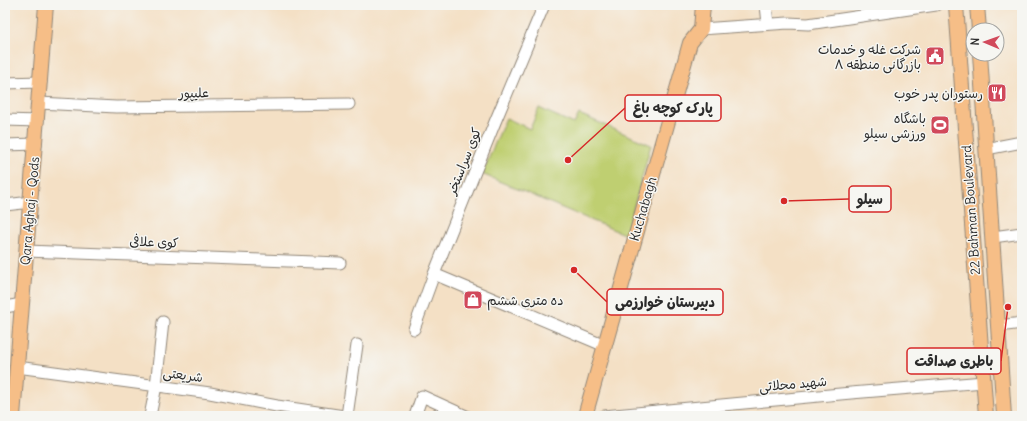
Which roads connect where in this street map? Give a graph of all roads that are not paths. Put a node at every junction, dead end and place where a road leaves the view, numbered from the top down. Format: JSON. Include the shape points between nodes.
{"nodes":[{"id":1,"x":544,"y":5,"type":"edge"},
{"id":2,"x":703,"y":5,"type":"edge"},
{"id":3,"x":766,"y":5,"type":"edge"},
{"id":4,"x":936,"y":5,"type":"edge"},
{"id":5,"x":956,"y":5,"type":"edge"},
{"id":6,"x":977,"y":5,"type":"edge"},
{"id":7,"x":46,"y":7,"type":"edge"},
{"id":8,"x":978,"y":22,"type":"edge"},
{"id":9,"x":768,"y":24,"type":"junction"},
{"id":10,"x":701,"y":29,"type":"junction"},
{"id":11,"x":981,"y":62,"type":"edge"},
{"id":12,"x":41,"y":82,"type":"junction"},
{"id":13,"x":5,"y":83,"type":"edge"},
{"id":14,"x":39,"y":103,"type":"junction"},
{"id":15,"x":349,"y":104,"type":"dead end"},
{"id":16,"x":5,"y":120,"type":"edge"},
{"id":17,"x":38,"y":121,"type":"junction"},
{"id":18,"x":1022,"y":142,"type":"edge"},
{"id":19,"x":36,"y":144,"type":"junction"},
{"id":20,"x":5,"y":145,"type":"edge"},
{"id":21,"x":986,"y":149,"type":"junction"},
{"id":22,"x":31,"y":202,"type":"junction"},
{"id":23,"x":5,"y":205,"type":"edge"},
{"id":24,"x":1022,"y":233,"type":"edge"},
{"id":25,"x":993,"y":238,"type":"junction"},
{"id":26,"x":26,"y":251,"type":"junction"},
{"id":27,"x":340,"y":263,"type":"dead end"},
{"id":28,"x":434,"y":274,"type":"junction"},
{"id":29,"x":22,"y":304,"type":"junction"},
{"id":30,"x":5,"y":307,"type":"edge"},
{"id":31,"x":163,"y":322,"type":"dead end"},
{"id":32,"x":1022,"y":323,"type":"edge"},
{"id":33,"x":999,"y":326,"type":"junction"},
{"id":34,"x":414,"y":329,"type":"dead end"},
{"id":35,"x":357,"y":345,"type":"dead end"},
{"id":36,"x":604,"y":346,"type":"junction"},
{"id":37,"x":17,"y":367,"type":"junction"},
{"id":38,"x":984,"y":382,"type":"junction"},
{"id":39,"x":156,"y":386,"type":"junction"},
{"id":40,"x":14,"y":416,"type":"edge"},
{"id":41,"x":150,"y":416,"type":"edge"},
{"id":42,"x":344,"y":416,"type":"edge"},
{"id":43,"x":347,"y":416,"type":"edge"},
{"id":44,"x":415,"y":416,"type":"edge"},
{"id":45,"x":466,"y":416,"type":"edge"},
{"id":46,"x":585,"y":416,"type":"edge"},
{"id":47,"x":604,"y":416,"type":"edge"},
{"id":48,"x":986,"y":416,"type":"edge"},
{"id":49,"x":1004,"y":416,"type":"edge"}],
"edges":[{"from":1,"to":28,"type":"street","name":"کوی سراستخر"},
{"from":2,"to":10,"type":"main road"},
{"from":3,"to":9,"type":"street"},
{"from":4,"to":9,"type":"street","via":[[808,24]]},
{"from":5,"to":38,"type":"main road","name":"22 Bahman Boulevard"},
{"from":6,"to":8,"type":"main road"},
{"from":7,"to":12,"type":"main road","name":"Qara Aghaj - Qods"},
{"from":9,"to":10,"type":"street"},
{"from":10,"to":36,"type":"main road","name":"Kuchabagh","via":[[690,43]]},
{"from":11,"to":21,"type":"main road","name":"22 Bahman Boulevard"},
{"from":12,"to":13,"type":"street"},
{"from":12,"to":14,"type":"main road","name":"Qara Aghaj - Qods"},
{"from":14,"to":15,"type":"street","name":"علیپور","via":[[116,107]]},
{"from":14,"to":17,"type":"main road","name":"Qara Aghaj - Qods"},
{"from":16,"to":17,"type":"street"},
{"from":17,"to":19,"type":"main road","name":"Qara Aghaj - Qods"},
{"from":18,"to":21,"type":"street"},
{"from":19,"to":20,"type":"street"},
{"from":19,"to":22,"type":"main road","name":"Qara Aghaj - Qods"},
{"from":21,"to":25,"type":"main road","name":"22 Bahman Boulevard"},
{"from":22,"to":23,"type":"street"},
{"from":22,"to":26,"type":"main road","name":"Qara Aghaj - Qods"},
{"from":24,"to":25,"type":"street"},
{"from":25,"to":33,"type":"main road","name":"22 Bahman Boulevard"},
{"from":26,"to":27,"type":"street","name":"کوی علافی"},
{"from":26,"to":29,"type":"main road","name":"Qara Aghaj - Qods"},
{"from":28,"to":34,"type":"street","name":"کوی سراستخر"},
{"from":28,"to":36,"type":"street"},
{"from":29,"to":30,"type":"street"},
{"from":29,"to":37,"type":"main road","name":"Qara Aghaj - Qods"},
{"from":31,"to":39,"type":"street"},
{"from":32,"to":33,"type":"street"},
{"from":33,"to":49,"type":"main road","name":"22 Bahman Boulevard"},
{"from":35,"to":43,"type":"street"},
{"from":36,"to":46,"type":"main road","name":"Kuchabagh"},
{"from":37,"to":39,"type":"street","name":"شریعتی"},
{"from":37,"to":40,"type":"main road","name":"Qara Aghaj - Qods"},
{"from":38,"to":47,"type":"street","name":"شهید محلاتی"},
{"from":38,"to":48,"type":"main road","name":"22 Bahman Boulevard"},
{"from":39,"to":41,"type":"street"},
{"from":39,"to":42,"type":"street","name":"شریعتی"},
{"from":44,"to":45,"type":"street","via":[[422,396]]}]}
